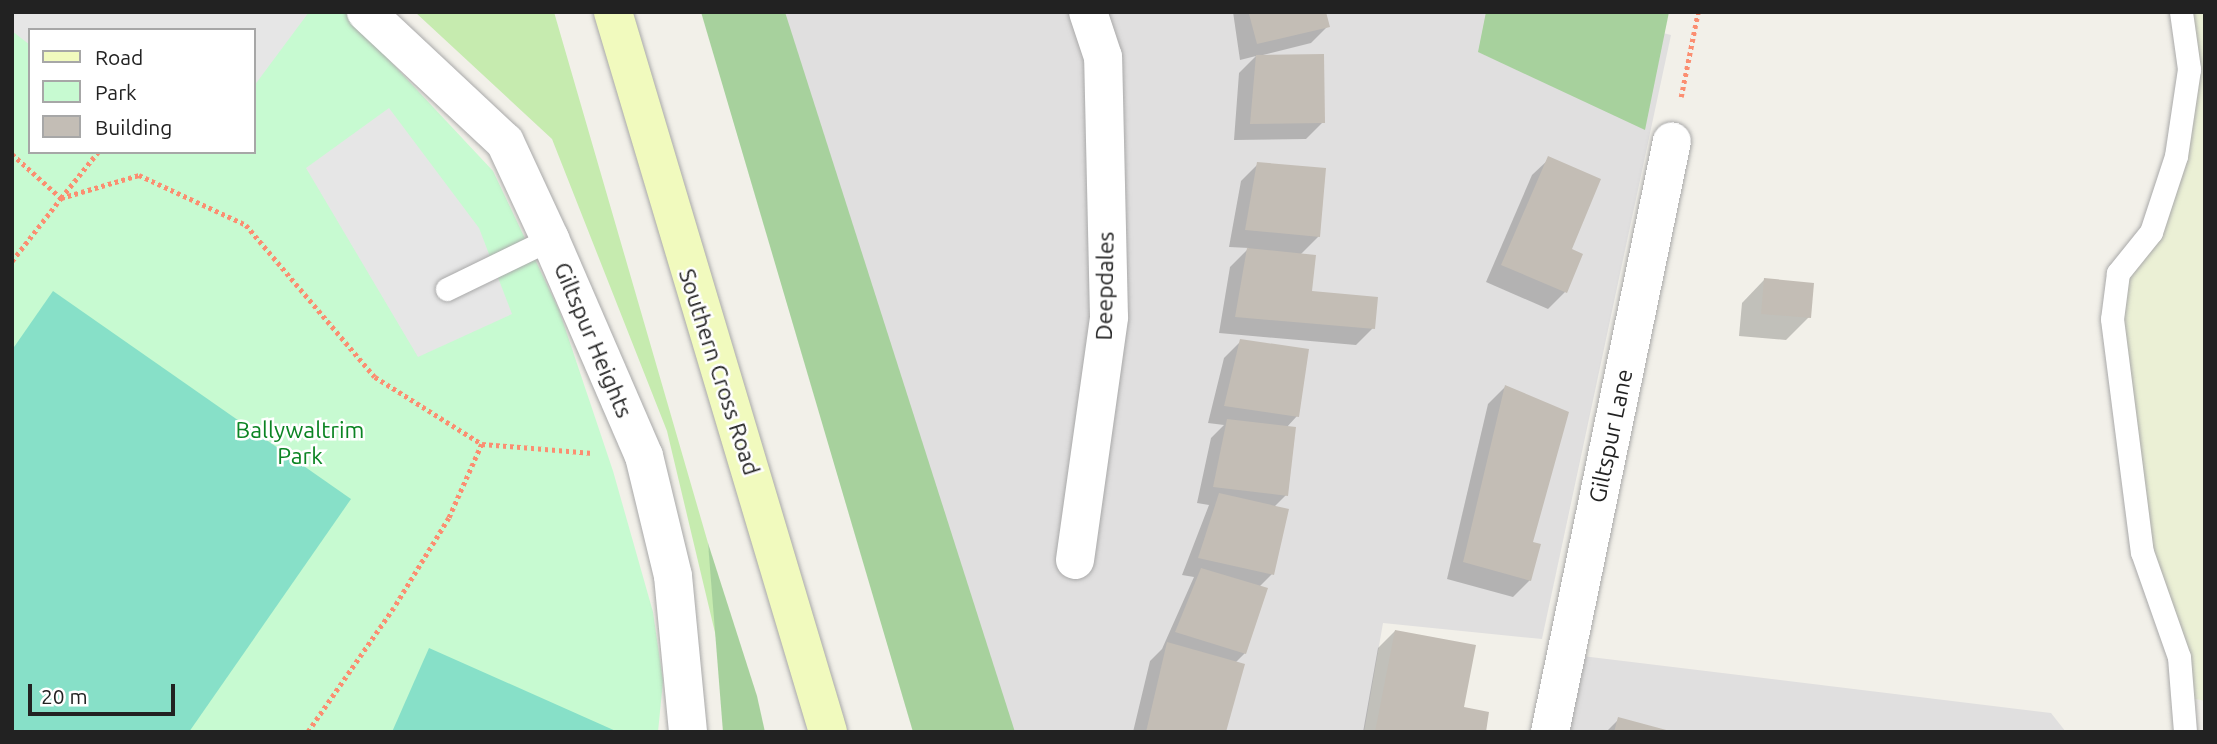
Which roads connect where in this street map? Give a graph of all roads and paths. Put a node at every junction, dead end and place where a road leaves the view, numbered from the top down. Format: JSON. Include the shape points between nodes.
{"nodes":[{"id":1,"x":366,"y":12,"type":"edge"},
{"id":2,"x":612,"y":12,"type":"edge"},
{"id":3,"x":1088,"y":12,"type":"edge"},
{"id":4,"x":1698,"y":12,"type":"edge"},
{"id":5,"x":2181,"y":12,"type":"edge"},
{"id":6,"x":1672,"y":141,"type":"joint"},
{"id":7,"x":12,"y":154,"type":"edge"},
{"id":8,"x":95,"y":154,"type":"edge"},
{"id":9,"x":61,"y":198,"type":"junction"},
{"id":10,"x":550,"y":239,"type":"junction"},
{"id":11,"x":12,"y":261,"type":"edge"},
{"id":12,"x":447,"y":289,"type":"dead end"},
{"id":13,"x":482,"y":444,"type":"junction"},
{"id":14,"x":644,"y":456,"type":"junction"},
{"id":15,"x":1074,"y":559,"type":"dead end"},
{"id":16,"x":308,"y":732,"type":"edge"},
{"id":17,"x":688,"y":732,"type":"edge"},
{"id":18,"x":828,"y":732,"type":"edge"},
{"id":19,"x":1550,"y":732,"type":"edge"},
{"id":20,"x":2185,"y":732,"type":"edge"}],
"edges":[{"from":1,"to":10,"type":"street","name":"Giltspur Heights","via":[[505,142]]},
{"from":2,"to":18,"type":"main road","name":"Southern Cross Road"},
{"from":3,"to":15,"type":"street","name":"Deepdales","via":[[1104,57],[1109,317]]},
{"from":4,"to":6,"type":"path"},
{"from":5,"to":20,"type":"lane","via":[[2189,69],[2176,156],[2151,232],[2118,273],[2112,319],[2142,552],[2179,657]]},
{"from":6,"to":19,"type":"street","name":"Giltspur Lane"},
{"from":7,"to":9,"type":"path"},
{"from":8,"to":9,"type":"path"},
{"from":9,"to":11,"type":"path"},
{"from":9,"to":13,"type":"path","via":[[139,174],[246,225],[375,377]]},
{"from":10,"to":12,"type":"lane"},
{"from":10,"to":14,"type":"street","name":"Giltspur Heights"},
{"from":13,"to":14,"type":"path"},
{"from":13,"to":16,"type":"path","via":[[408,586]]},
{"from":14,"to":17,"type":"street","name":"Giltspur Heights","via":[[673,576]]}]}
